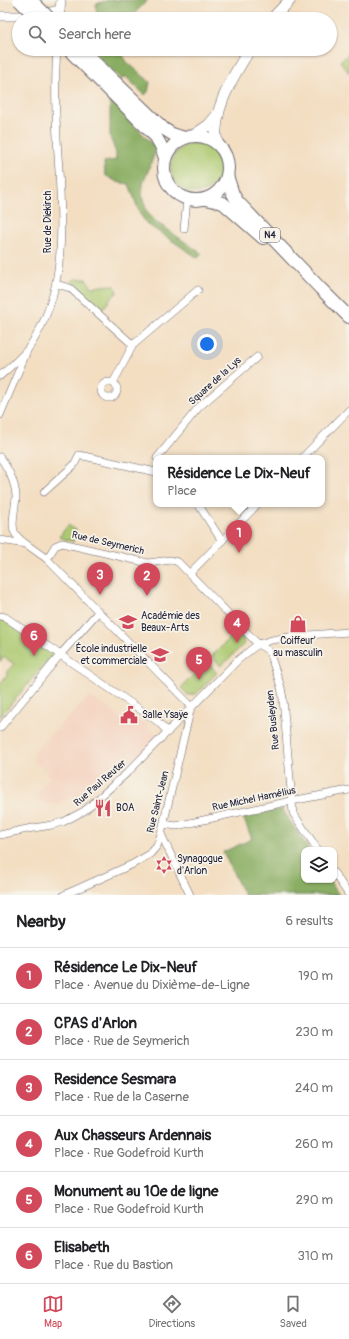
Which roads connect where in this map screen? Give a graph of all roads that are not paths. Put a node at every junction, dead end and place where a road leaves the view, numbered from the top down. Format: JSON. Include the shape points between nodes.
{"nodes":[{"id":1,"x":19,"y":0,"type":"edge"},
{"id":2,"x":31,"y":0,"type":"edge"},
{"id":3,"x":61,"y":0,"type":"edge"},
{"id":4,"x":287,"y":1,"type":"edge"},
{"id":5,"x":30,"y":12,"type":"edge"},
{"id":6,"x":43,"y":12,"type":"edge"},
{"id":7,"x":60,"y":12,"type":"edge"},
{"id":8,"x":278,"y":12,"type":"edge"},
{"id":9,"x":0,"y":16,"type":"edge"},
{"id":10,"x":12,"y":17,"type":"edge"},
{"id":11,"x":56,"y":56,"type":"edge"},
{"id":12,"x":76,"y":56,"type":"edge"},
{"id":13,"x":87,"y":56,"type":"edge"},
{"id":14,"x":246,"y":56,"type":"edge"},
{"id":15,"x":118,"y":92,"type":"junction"},
{"id":16,"x":219,"y":112,"type":"junction"},
{"id":17,"x":189,"y":137,"type":"junction"},
{"id":18,"x":217,"y":144,"type":"junction"},
{"id":19,"x":165,"y":158,"type":"junction"},
{"id":20,"x":227,"y":176,"type":"junction"},
{"id":21,"x":187,"y":199,"type":"junction"},
{"id":22,"x":206,"y":199,"type":"junction"},
{"id":23,"x":184,"y":229,"type":"dead end"},
{"id":24,"x":56,"y":284,"type":"junction"},
{"id":25,"x":320,"y":288,"type":"junction"},
{"id":26,"x":198,"y":290,"type":"dead end"},
{"id":27,"x":349,"y":318,"type":"edge"},
{"id":28,"x":133,"y":345,"type":"junction"},
{"id":29,"x":29,"y":348,"type":"junction"},
{"id":30,"x":257,"y":357,"type":"dead end"},
{"id":31,"x":1,"y":375,"type":"edge"},
{"id":32,"x":13,"y":383,"type":"junction"},
{"id":33,"x":113,"y":383,"type":"dead end"},
{"id":34,"x":349,"y":410,"type":"edge"},
{"id":35,"x":0,"y":415,"type":"edge"},
{"id":36,"x":160,"y":455,"type":"edge"},
{"id":37,"x":305,"y":455,"type":"edge"},
{"id":38,"x":0,"y":457,"type":"edge"},
{"id":39,"x":153,"y":471,"type":"edge"},
{"id":40,"x":44,"y":492,"type":"dead end"},
{"id":41,"x":200,"y":507,"type":"edge"},
{"id":42,"x":255,"y":507,"type":"edge"},
{"id":43,"x":0,"y":540,"type":"edge"},
{"id":44,"x":222,"y":541,"type":"junction"},
{"id":45,"x":26,"y":544,"type":"junction"},
{"id":46,"x":47,"y":559,"type":"junction"},
{"id":47,"x":190,"y":573,"type":"junction"},
{"id":48,"x":98,"y":612,"type":"junction"},
{"id":49,"x":0,"y":616,"type":"edge"},
{"id":50,"x":349,"y":632,"type":"edge"},
{"id":51,"x":258,"y":644,"type":"junction"},
{"id":52,"x":60,"y":655,"type":"junction"},
{"id":53,"x":192,"y":707,"type":"junction"},
{"id":54,"x":0,"y":728,"type":"edge"},
{"id":55,"x":168,"y":732,"type":"junction"},
{"id":56,"x":349,"y":790,"type":"edge"},
{"id":57,"x":291,"y":801,"type":"junction"},
{"id":58,"x":164,"y":824,"type":"junction"},
{"id":59,"x":162,"y":834,"type":"junction"},
{"id":60,"x":0,"y":835,"type":"edge"},
{"id":61,"x":316,"y":847,"type":"edge"},
{"id":62,"x":337,"y":877,"type":"edge"},
{"id":63,"x":64,"y":895,"type":"edge"},
{"id":64,"x":190,"y":895,"type":"edge"},
{"id":65,"x":349,"y":895,"type":"edge"}],
"edges":[{"from":1,"to":5,"type":"main road","bridge":true},
{"from":2,"to":6,"type":"main road","bridge":true},
{"from":3,"to":7,"type":"street"},
{"from":4,"to":8,"type":"main road"},
{"from":9,"to":10,"type":"street"},
{"from":11,"to":24,"type":"street","name":"Rue de Diekirch","via":[[56,114],[61,222]]},
{"from":12,"to":15,"type":"main road"},
{"from":13,"to":15,"type":"main road"},
{"from":14,"to":16,"type":"main road","via":[[226,92]]},
{"from":15,"to":17,"type":"main road","via":[[164,129],[172,134]]},
{"from":15,"to":19,"type":"main road","via":[[156,137]]},
{"from":16,"to":17,"type":"main road","via":[[209,125]]},
{"from":16,"to":18,"type":"main road"},
{"from":17,"to":18,"type":"main road","via":[[210,139]]},
{"from":17,"to":19,"type":"main road","via":[[173,146]]},
{"from":18,"to":20,"type":"main road","number":"N4","via":[[227,159]]},
{"from":19,"to":21,"type":"main road","via":[[163,168],[170,188],[177,195]]},
{"from":20,"to":22,"type":"main road","via":[[219,190]]},
{"from":20,"to":25,"type":"main road","number":"N4","via":[[237,201]]},
{"from":21,"to":22,"type":"main road","number":"N4"},
{"from":21,"to":23,"type":"street"},
{"from":22,"to":25,"type":"main road","number":"N4","via":[[229,207]]},
{"from":24,"to":28,"type":"street","via":[[70,288]]},
{"from":24,"to":29,"type":"street","name":"Rue de Diekirch","via":[[50,306]]},
{"from":25,"to":27,"type":"main road","number":"N4"},
{"from":26,"to":28,"type":"street"},
{"from":28,"to":33,"type":"street"},
{"from":29,"to":31,"type":"street","name":"Rue de Diekirch"},
{"from":29,"to":32,"type":"street"},
{"from":30,"to":36,"type":"street","name":"Square de la Lys","via":[[198,408]]},
{"from":31,"to":32,"type":"street"},
{"from":32,"to":35,"type":"street"},
{"from":34,"to":37,"type":"street"},
{"from":38,"to":45,"type":"street","via":[[14,483],[16,497],[13,528],[15,534]]},
{"from":39,"to":40,"type":"street","name":"Square de la Lys","via":[[79,455],[74,465]]},
{"from":41,"to":44,"type":"street"},
{"from":42,"to":44,"type":"street"},
{"from":43,"to":45,"type":"street"},
{"from":44,"to":47,"type":"street"},
{"from":45,"to":46,"type":"street"},
{"from":46,"to":47,"type":"street","name":"Rue de Seymerich","via":[[56,546],[62,543],[148,563],[171,560],[178,562]]},
{"from":46,"to":48,"type":"street"},
{"from":47,"to":51,"type":"street","name":"Rue de Seymerich"},
{"from":48,"to":52,"type":"street"},
{"from":48,"to":53,"type":"street"},
{"from":49,"to":52,"type":"street"},
{"from":50,"to":51,"type":"street","via":[[295,636]]},
{"from":51,"to":53,"type":"street","name":"Rue Paul Reuter","via":[[238,660]]},
{"from":51,"to":57,"type":"street","name":"Rue Busleyden","via":[[268,651],[281,687]]},
{"from":52,"to":54,"type":"street"},
{"from":52,"to":55,"type":"street","via":[[157,721]]},
{"from":53,"to":55,"type":"street","name":"Rue Paul Reuter"},
{"from":53,"to":58,"type":"street","name":"Rue Saint-Jean"},
{"from":55,"to":60,"type":"street","name":"Rue Paul Reuter","via":[[127,773],[78,815],[52,825]]},
{"from":56,"to":57,"type":"street","name":"Rue Michel Hamélius"},
{"from":57,"to":58,"type":"street","name":"Rue Michel Hamélius","via":[[176,826]]},
{"from":57,"to":61,"type":"street","name":"Rue Busleyden","via":[[292,813]]},
{"from":58,"to":59,"type":"street","name":"Rue Saint-Jean"},
{"from":59,"to":63,"type":"street","name":"Rue Saint-Jean","via":[[150,854]]},
{"from":59,"to":64,"type":"street"},
{"from":62,"to":65,"type":"street"}]}
